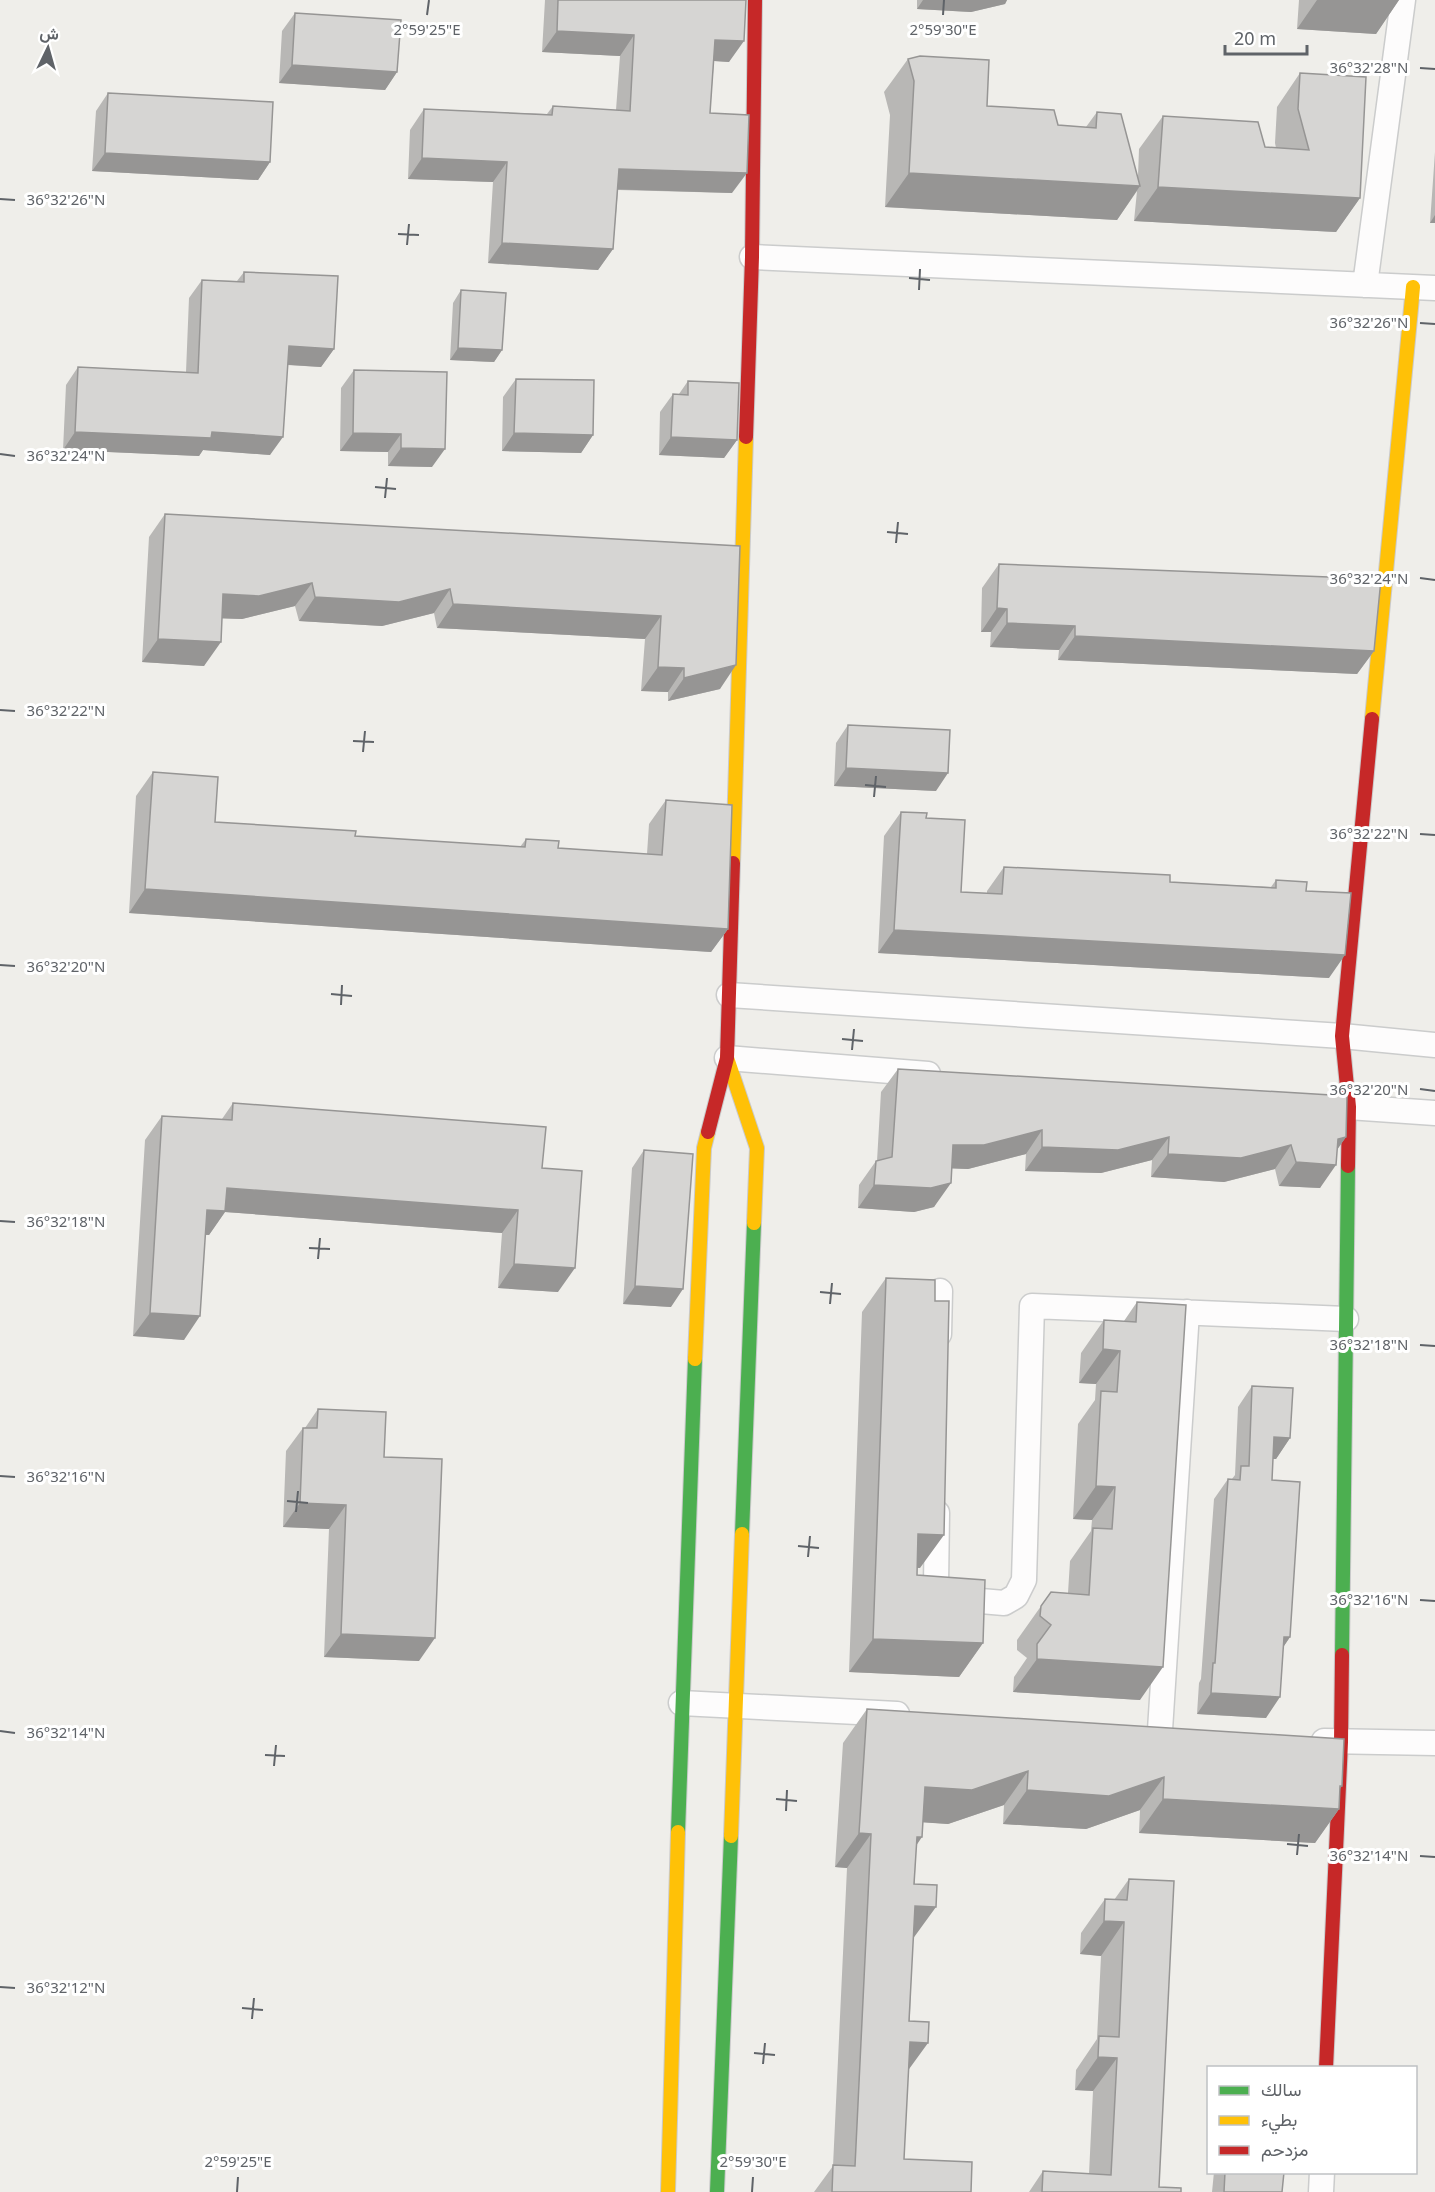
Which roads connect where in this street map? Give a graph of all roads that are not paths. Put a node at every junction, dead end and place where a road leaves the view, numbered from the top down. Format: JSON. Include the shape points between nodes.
{"nodes":[{"id":1,"x":755,"y":0,"type":"edge"},
{"id":2,"x":1403,"y":0,"type":"edge"},
{"id":3,"x":752,"y":257,"type":"junction"},
{"id":4,"x":1365,"y":285,"type":"junction"},
{"id":5,"x":1424,"y":288,"type":"edge"},
{"id":6,"x":729,"y":995,"type":"junction"},
{"id":7,"x":1342,"y":1036,"type":"junction"},
{"id":8,"x":1435,"y":1045,"type":"edge"},
{"id":9,"x":727,"y":1058,"type":"junction"},
{"id":10,"x":954,"y":1076,"type":"edge"},
{"id":11,"x":1313,"y":1105,"type":"edge"},
{"id":12,"x":1349,"y":1107,"type":"junction"},
{"id":13,"x":1435,"y":1113,"type":"edge"},
{"id":14,"x":940,"y":1291,"type":"dead end"},
{"id":15,"x":1187,"y":1312,"type":"junction"},
{"id":16,"x":1346,"y":1319,"type":"junction"},
{"id":17,"x":939,"y":1351,"type":"edge"},
{"id":18,"x":937,"y":1494,"type":"edge"},
{"id":19,"x":681,"y":1703,"type":"junction"},
{"id":20,"x":735,"y":1704,"type":"junction"},
{"id":21,"x":924,"y":1716,"type":"edge"},
{"id":22,"x":1159,"y":1730,"type":"edge"},
{"id":23,"x":1307,"y":1740,"type":"edge"},
{"id":24,"x":1341,"y":1742,"type":"junction"},
{"id":25,"x":1435,"y":1743,"type":"edge"},
{"id":26,"x":1326,"y":2066,"type":"edge"},
{"id":27,"x":1322,"y":2174,"type":"edge"},
{"id":28,"x":668,"y":2192,"type":"edge"},
{"id":29,"x":717,"y":2192,"type":"edge"},
{"id":30,"x":1321,"y":2192,"type":"edge"}],
"edges":[{"from":1,"to":3,"type":"main road"},
{"from":2,"to":4,"type":"street"},
{"from":3,"to":4,"type":"street"},
{"from":3,"to":6,"type":"main road"},
{"from":4,"to":5,"type":"street"},
{"from":5,"to":7,"type":"main road"},
{"from":6,"to":7,"type":"street"},
{"from":6,"to":9,"type":"main road"},
{"from":7,"to":8,"type":"street"},
{"from":7,"to":12,"type":"main road"},
{"from":9,"to":10,"type":"street"},
{"from":9,"to":19,"type":"main road","via":[[704,1148]]},
{"from":9,"to":20,"type":"main road","via":[[757,1148]]},
{"from":11,"to":12,"type":"street"},
{"from":12,"to":13,"type":"street"},
{"from":12,"to":16,"type":"main road"},
{"from":14,"to":17,"type":"street"},
{"from":15,"to":16,"type":"street"},
{"from":15,"to":18,"type":"street","via":[[1032,1306],[1024,1580],[1016,1596],[1004,1603],[946,1598],[936,1585]]},
{"from":15,"to":22,"type":"street"},
{"from":16,"to":24,"type":"main road"},
{"from":19,"to":20,"type":"street"},
{"from":19,"to":28,"type":"main road"},
{"from":20,"to":21,"type":"street"},
{"from":20,"to":29,"type":"main road"},
{"from":23,"to":24,"type":"street"},
{"from":24,"to":25,"type":"street"},
{"from":24,"to":26,"type":"main road"},
{"from":27,"to":30,"type":"street"}]}
